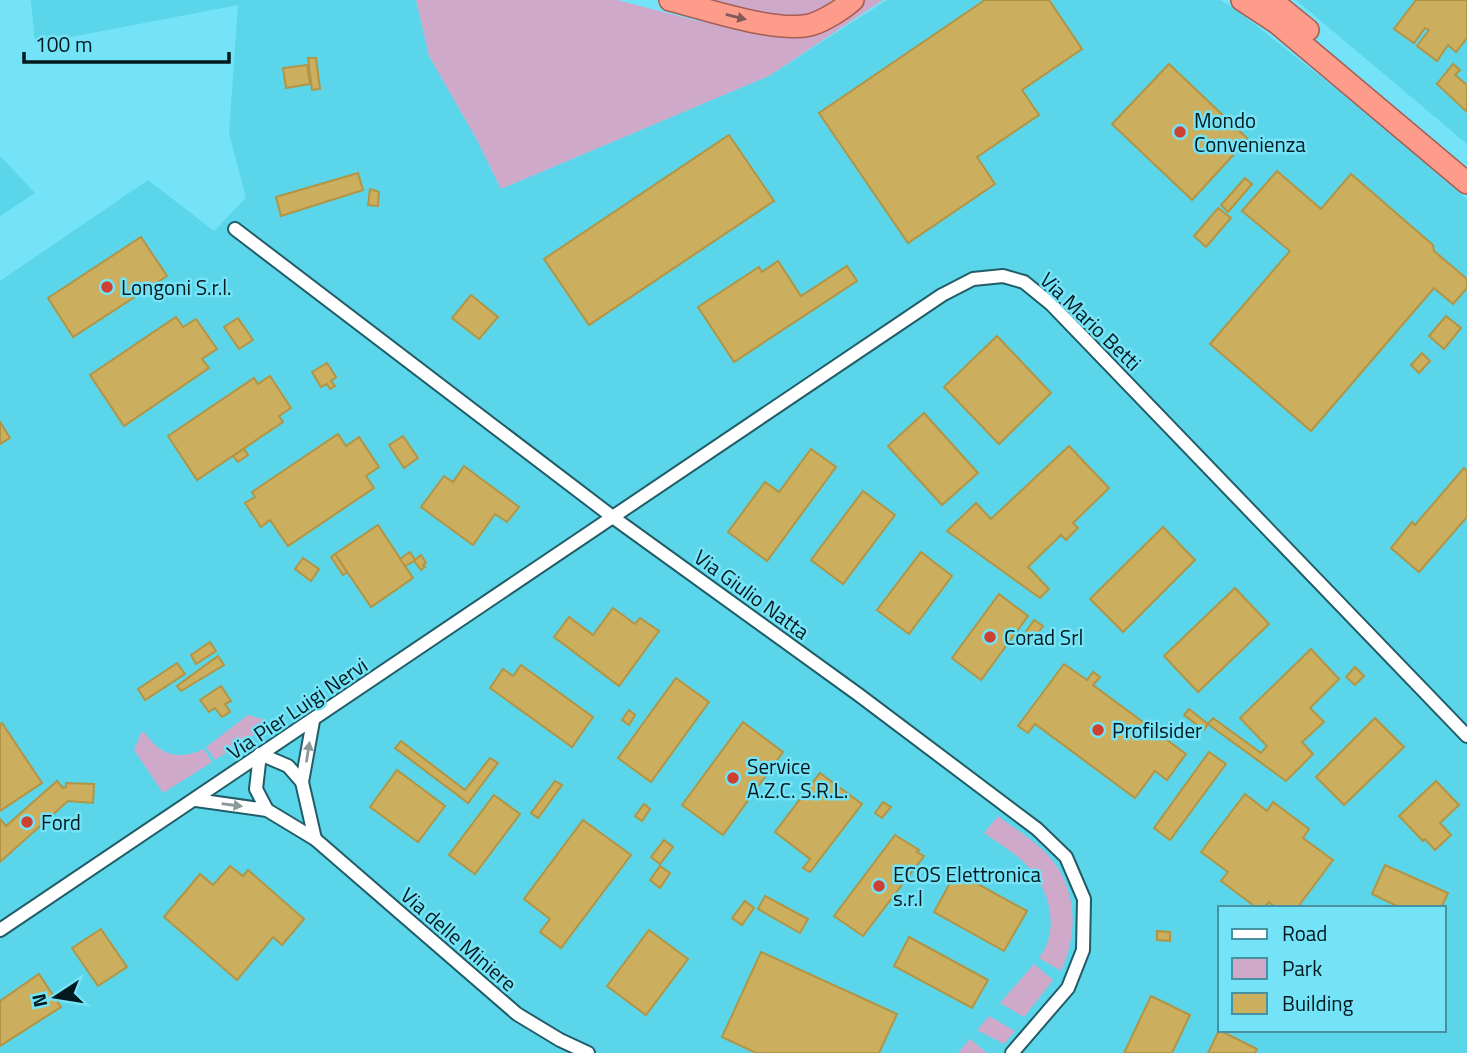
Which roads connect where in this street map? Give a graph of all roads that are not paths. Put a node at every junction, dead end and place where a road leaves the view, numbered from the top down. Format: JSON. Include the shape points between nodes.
{"nodes":[{"id":1,"x":670,"y":0,"type":"edge"},
{"id":2,"x":853,"y":0,"type":"edge"},
{"id":3,"x":1242,"y":0,"type":"edge"},
{"id":4,"x":1271,"y":0,"type":"edge"},
{"id":5,"x":1467,"y":165,"type":"edge"},
{"id":6,"x":1467,"y":183,"type":"edge"},
{"id":7,"x":235,"y":229,"type":"dead end"},
{"id":8,"x":614,"y":518,"type":"junction"},
{"id":9,"x":313,"y":721,"type":"junction"},
{"id":10,"x":1467,"y":736,"type":"edge"},
{"id":11,"x":260,"y":754,"type":"junction"},
{"id":12,"x":302,"y":782,"type":"junction"},
{"id":13,"x":196,"y":800,"type":"junction"},
{"id":14,"x":267,"y":810,"type":"junction"},
{"id":15,"x":315,"y":839,"type":"junction"},
{"id":16,"x":0,"y":930,"type":"edge"},
{"id":17,"x":588,"y":1053,"type":"edge"},
{"id":18,"x":1012,"y":1053,"type":"edge"}],
"edges":[{"from":1,"to":2,"type":"highway","one_way":true,"via":[[768,25],[811,24]]},
{"from":3,"to":6,"type":"highway","via":[[1277,23]]},
{"from":4,"to":5,"type":"highway"},
{"from":7,"to":8,"type":"street","name":"Via Giulio Natta"},
{"from":8,"to":9,"type":"street","name":"Via Pier Luigi Nervi"},
{"from":8,"to":10,"type":"street","name":"Via Mario Betti","via":[[942,295],[973,279],[1003,276],[1024,282],[1051,304]]},
{"from":8,"to":18,"type":"street","name":"Via Giulio Natta","via":[[1038,828],[1066,857],[1084,899],[1083,950],[1068,988]]},
{"from":9,"to":11,"type":"street","name":"Via Pier Luigi Nervi"},
{"from":12,"to":9,"type":"street","one_way":true},
{"from":11,"to":12,"type":"street","via":[[288,766]]},
{"from":11,"to":13,"type":"street","name":"Via Pier Luigi Nervi"},
{"from":11,"to":14,"type":"street","via":[[256,789]]},
{"from":12,"to":15,"type":"street"},
{"from":13,"to":14,"type":"street","name":"Via delle Miniere","one_way":true},
{"from":13,"to":16,"type":"street","name":"Via Pier Luigi Nervi"},
{"from":14,"to":15,"type":"street","name":"Via delle Miniere"},
{"from":15,"to":17,"type":"street","name":"Via delle Miniere","via":[[517,1014]]}]}
